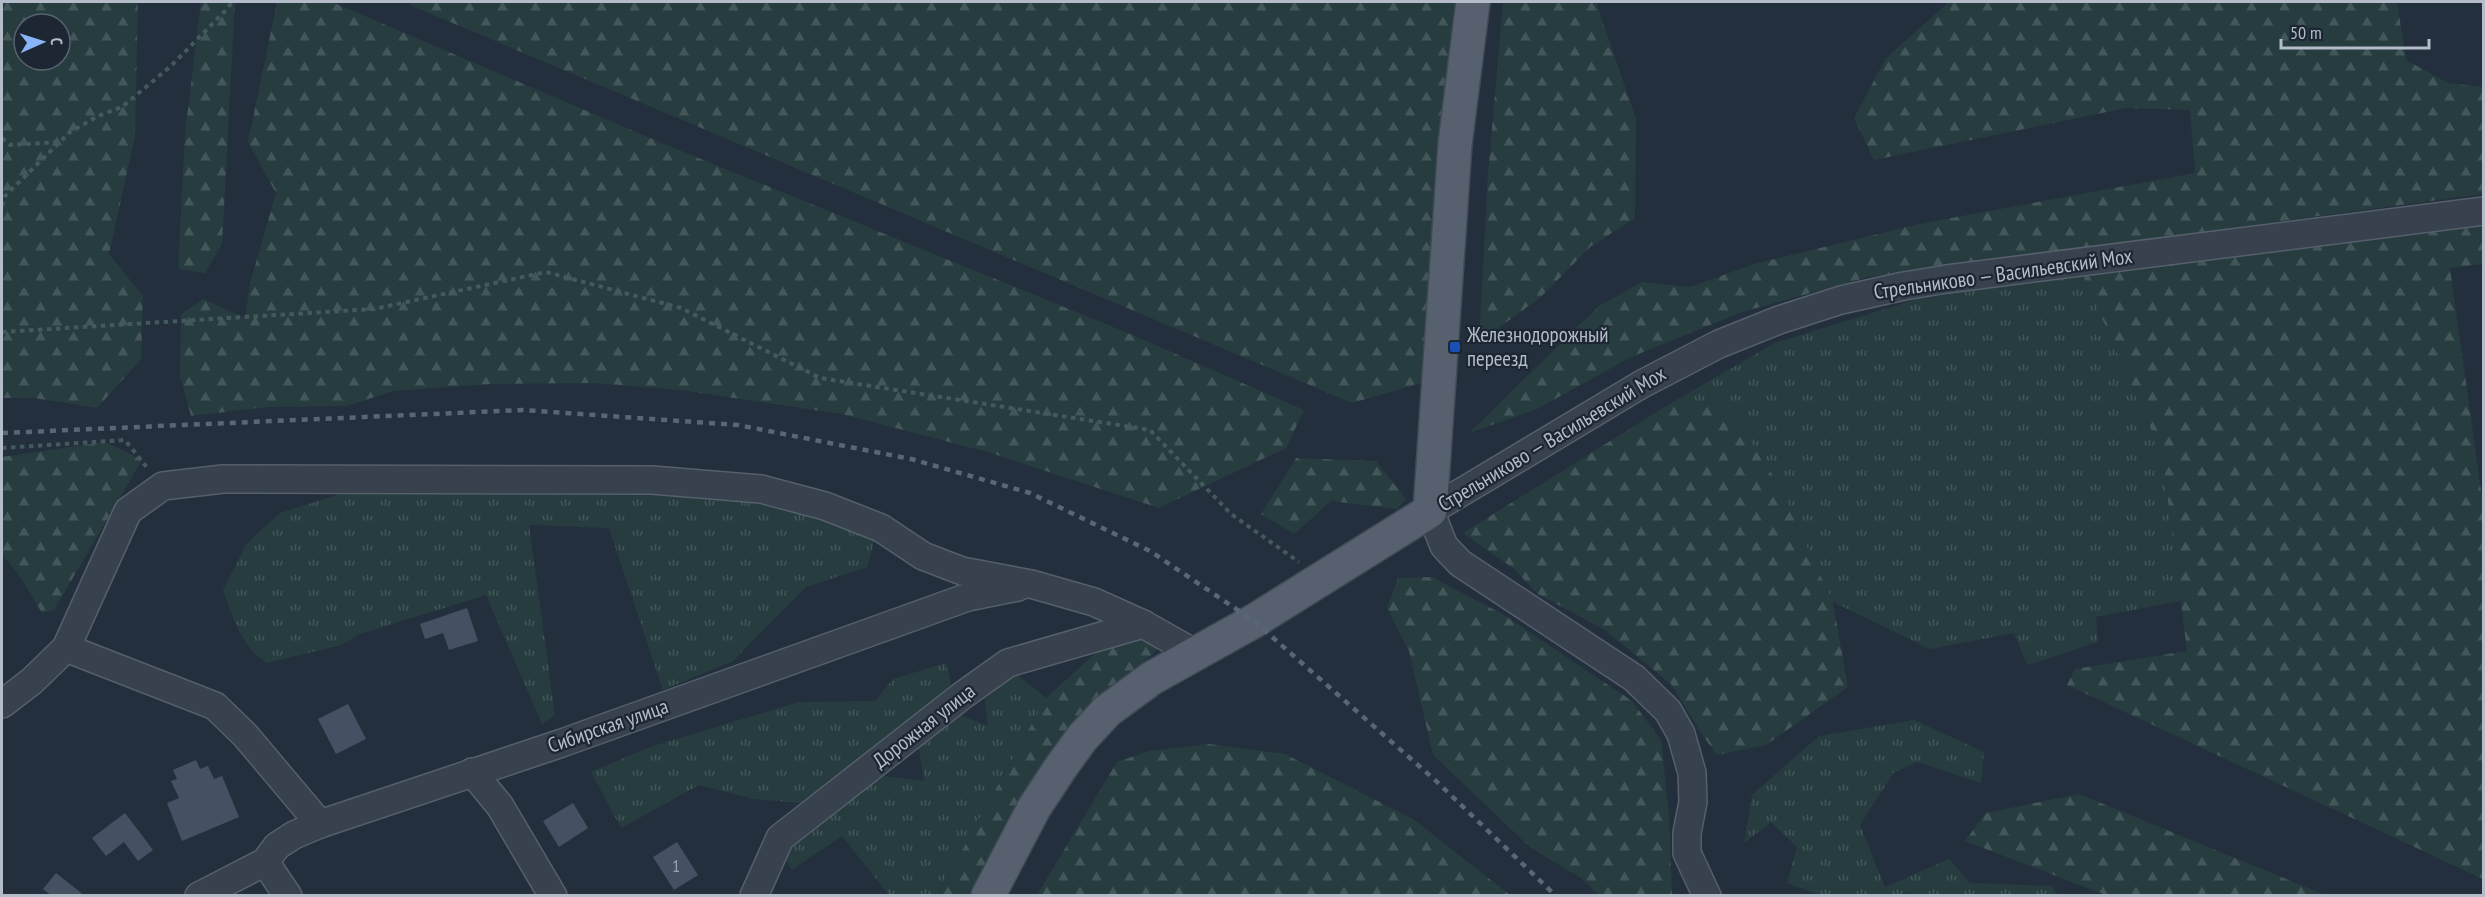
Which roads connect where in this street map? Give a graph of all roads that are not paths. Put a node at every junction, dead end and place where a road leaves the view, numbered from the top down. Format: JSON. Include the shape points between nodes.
{"nodes":[{"id":1,"x":1473,"y":2,"type":"edge"},
{"id":2,"x":2484,"y":211,"type":"edge"},
{"id":3,"x":1430,"y":512,"type":"junction"},
{"id":4,"x":1031,"y":584,"type":"junction"},
{"id":5,"x":1143,"y":624,"type":"junction"},
{"id":6,"x":66,"y":648,"type":"junction"},
{"id":7,"x":1196,"y":654,"type":"junction"},
{"id":8,"x":2,"y":704,"type":"edge"},
{"id":9,"x":472,"y":772,"type":"junction"},
{"id":10,"x":320,"y":824,"type":"junction"},
{"id":11,"x":265,"y":862,"type":"junction"},
{"id":12,"x":199,"y":896,"type":"edge"},
{"id":13,"x":288,"y":896,"type":"edge"},
{"id":14,"x":553,"y":896,"type":"edge"},
{"id":15,"x":754,"y":896,"type":"edge"},
{"id":16,"x":988,"y":896,"type":"edge"},
{"id":17,"x":1707,"y":896,"type":"edge"}],
"edges":[{"from":1,"to":3,"type":"main road","via":[[1455,144]]},
{"from":2,"to":3,"type":"street","name":"Стрельниково — Васильевский Мох","via":[[1947,279],[1841,300],[1759,328],[1679,363]]},
{"from":3,"to":7,"type":"main road"},
{"from":3,"to":17,"type":"street","via":[[1444,546],[1460,563],[1634,678],[1668,711],[1681,734],[1692,773],[1687,853]]},
{"from":4,"to":5,"type":"street","via":[[1094,602]]},
{"from":4,"to":6,"type":"street","via":[[962,571],[923,556],[872,525],[825,506],[761,489],[652,480],[546,478],[223,479],[163,486],[128,511]]},
{"from":4,"to":9,"type":"street","name":"Сибирская улица","via":[[968,597]]},
{"from":5,"to":7,"type":"street"},
{"from":5,"to":15,"type":"street","name":"Дорожная улица","via":[[1008,663],[780,838]]},
{"from":6,"to":8,"type":"street"},
{"from":6,"to":10,"type":"street","via":[[215,706],[246,735]]},
{"from":7,"to":16,"type":"main road","via":[[1122,699],[1082,738],[1034,808]]},
{"from":9,"to":10,"type":"street","name":"Сибирская улица"},
{"from":9,"to":14,"type":"street","via":[[500,806]]},
{"from":10,"to":11,"type":"street","name":"Сибирская улица","via":[[277,846]]},
{"from":11,"to":12,"type":"street","name":"Сибирская улица"},
{"from":11,"to":13,"type":"street"}]}
